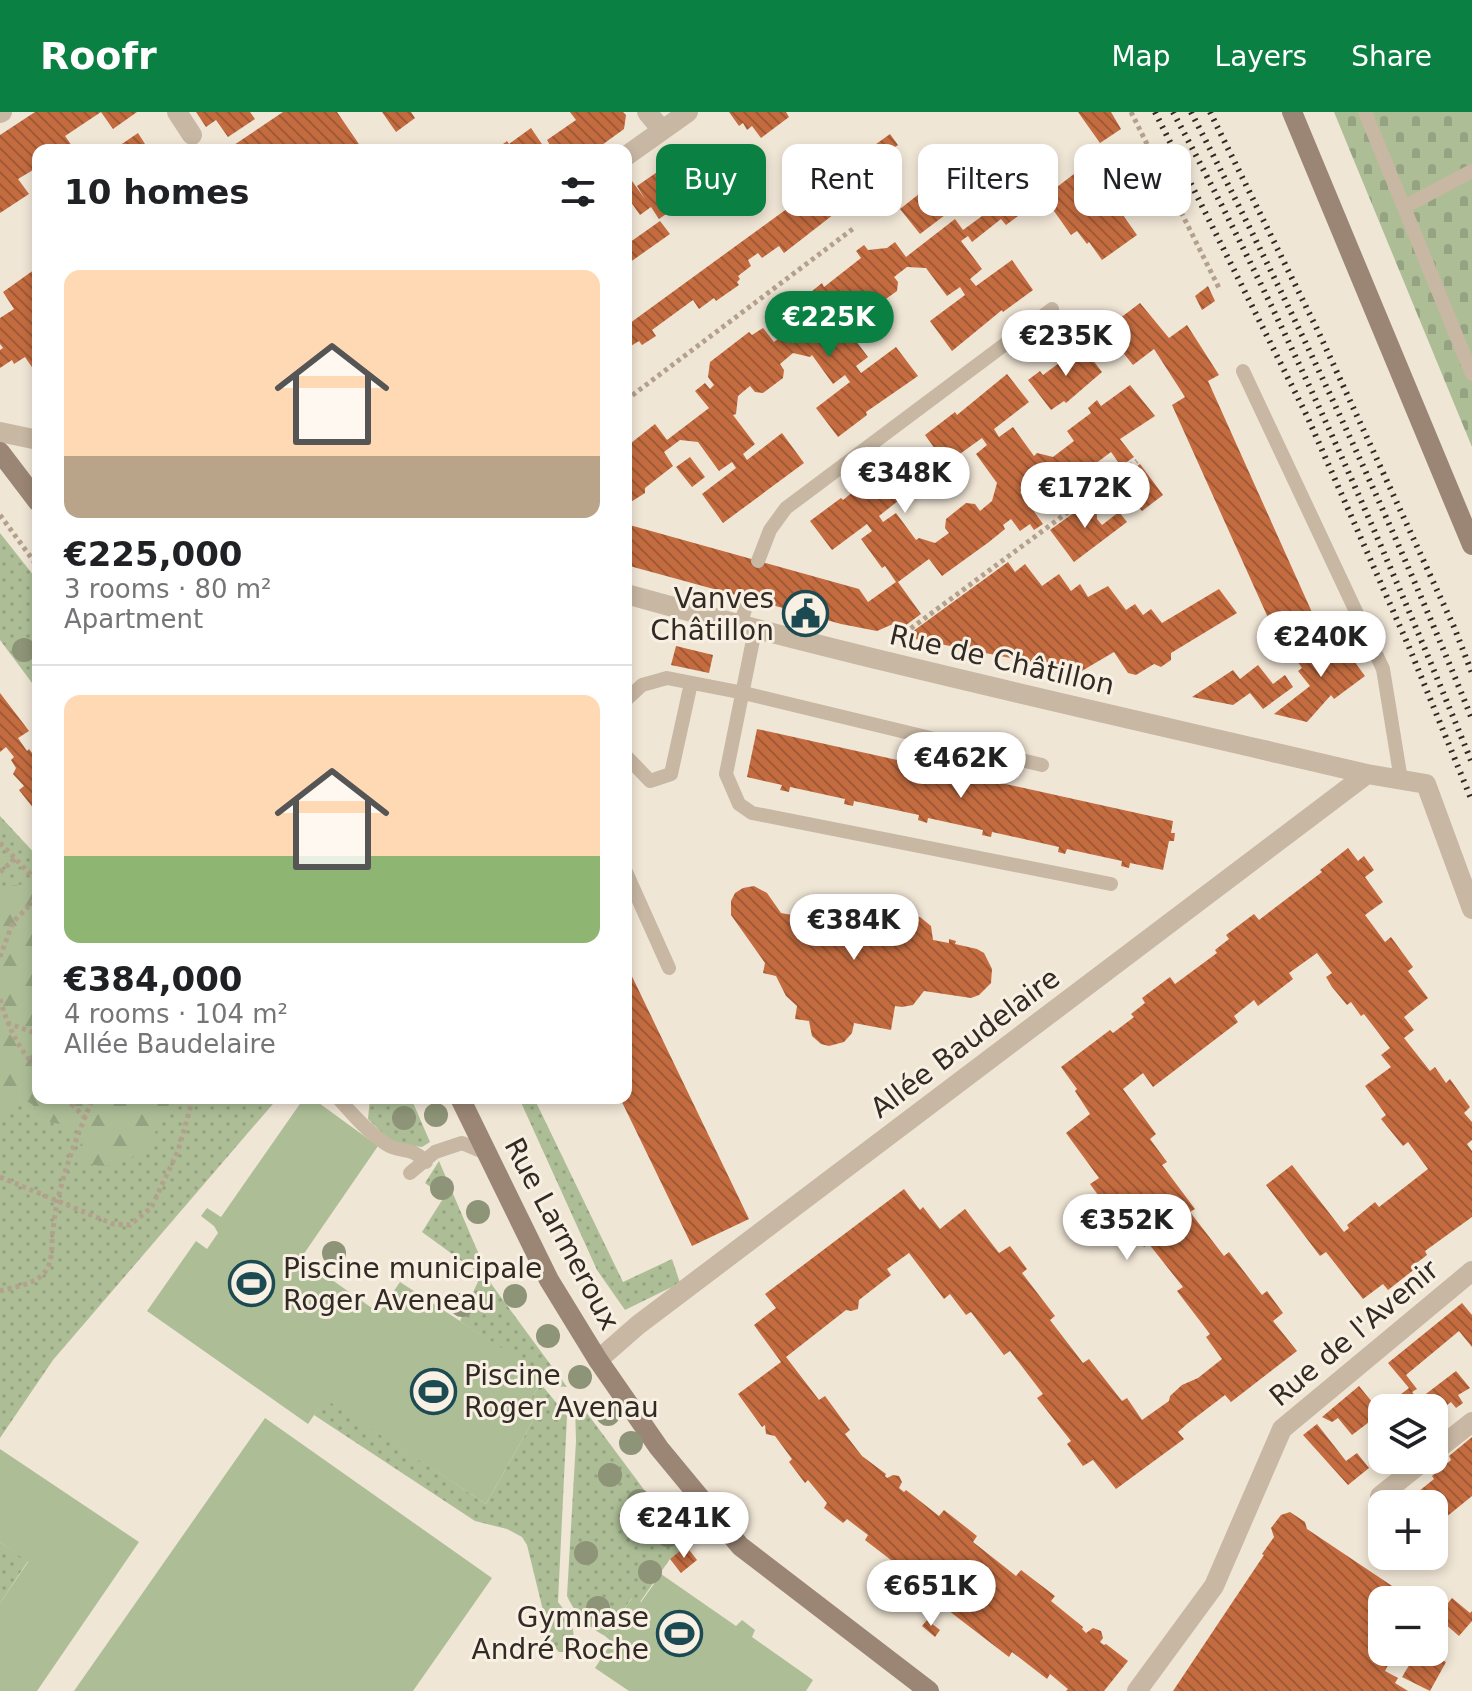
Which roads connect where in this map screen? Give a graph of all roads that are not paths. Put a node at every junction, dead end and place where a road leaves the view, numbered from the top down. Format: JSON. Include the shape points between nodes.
{"nodes":[{"id":1,"x":177,"y":112,"type":"edge"},
{"id":2,"x":647,"y":112,"type":"edge"},
{"id":3,"x":688,"y":112,"type":"edge"},
{"id":4,"x":1292,"y":112,"type":"edge"},
{"id":5,"x":1365,"y":112,"type":"edge"},
{"id":6,"x":662,"y":130,"type":"junction"},
{"id":7,"x":192,"y":135,"type":"dead end"},
{"id":8,"x":632,"y":152,"type":"edge"},
{"id":9,"x":1472,"y":171,"type":"edge"},
{"id":10,"x":1404,"y":207,"type":"junction"},
{"id":11,"x":1052,"y":309,"type":"dead end"},
{"id":12,"x":1467,"y":346,"type":"edge"},
{"id":13,"x":1243,"y":371,"type":"dead end"},
{"id":14,"x":1472,"y":374,"type":"edge"},
{"id":15,"x":0,"y":432,"type":"edge"},
{"id":16,"x":32,"y":439,"type":"edge"},
{"id":17,"x":0,"y":452,"type":"edge"},
{"id":18,"x":32,"y":494,"type":"edge"},
{"id":19,"x":1472,"y":545,"type":"edge"},
{"id":20,"x":758,"y":561,"type":"dead end"},
{"id":21,"x":632,"y":596,"type":"edge"},
{"id":22,"x":748,"y":599,"type":"dead end"},
{"id":23,"x":748,"y":628,"type":"junction"},
{"id":24,"x":691,"y":683,"type":"junction"},
{"id":25,"x":744,"y":693,"type":"junction"},
{"id":26,"x":632,"y":694,"type":"edge"},
{"id":27,"x":632,"y":762,"type":"edge"},
{"id":28,"x":1042,"y":765,"type":"dead end"},
{"id":29,"x":1367,"y":774,"type":"junction"},
{"id":30,"x":1401,"y":780,"type":"junction"},
{"id":31,"x":1111,"y":884,"type":"dead end"},
{"id":32,"x":632,"y":885,"type":"edge"},
{"id":33,"x":1472,"y":909,"type":"edge"},
{"id":34,"x":669,"y":968,"type":"dead end"},
{"id":35,"x":343,"y":1104,"type":"edge"},
{"id":36,"x":463,"y":1104,"type":"edge"},
{"id":37,"x":486,"y":1153,"type":"junction"},
{"id":38,"x":426,"y":1162,"type":"junction"},
{"id":39,"x":410,"y":1173,"type":"dead end"},
{"id":40,"x":1472,"y":1271,"type":"edge"},
{"id":41,"x":598,"y":1360,"type":"junction"},
{"id":42,"x":1472,"y":1422,"type":"edge"},
{"id":43,"x":1448,"y":1441,"type":"edge"},
{"id":44,"x":1408,"y":1474,"type":"edge"},
{"id":45,"x":1388,"y":1490,"type":"edge"},
{"id":46,"x":929,"y":1691,"type":"edge"},
{"id":47,"x":1137,"y":1691,"type":"edge"}],
"edges":[{"from":1,"to":7,"type":"street"},
{"from":2,"to":6,"type":"street"},
{"from":3,"to":6,"type":"street"},
{"from":4,"to":19,"type":"main road"},
{"from":5,"to":10,"type":"lane"},
{"from":6,"to":8,"type":"street"},
{"from":9,"to":10,"type":"lane"},
{"from":10,"to":12,"type":"lane"},
{"from":11,"to":20,"type":"lane","via":[[786,508]]},
{"from":12,"to":14,"type":"lane"},
{"from":13,"to":30,"type":"lane","via":[[1383,669]]},
{"from":15,"to":16,"type":"street"},
{"from":17,"to":18,"type":"main road"},
{"from":21,"to":23,"type":"street","name":"Rue de Châtillon"},
{"from":22,"to":23,"type":"lane"},
{"from":23,"to":25,"type":"lane"},
{"from":23,"to":29,"type":"street","name":"Rue de Châtillon"},
{"from":24,"to":25,"type":"lane"},
{"from":24,"to":26,"type":"lane","via":[[667,678],[642,685]]},
{"from":24,"to":27,"type":"lane","via":[[671,774],[650,781]]},
{"from":25,"to":28,"type":"lane"},
{"from":25,"to":31,"type":"lane","via":[[726,774],[739,804],[752,813]]},
{"from":29,"to":30,"type":"street"},
{"from":29,"to":41,"type":"street","name":"Allée Baudelaire"},
{"from":30,"to":33,"type":"street","via":[[1426,784]]},
{"from":32,"to":34,"type":"lane"},
{"from":35,"to":38,"type":"lane","via":[[388,1146],[416,1151]]},
{"from":36,"to":37,"type":"main road","name":"Rue Larmeroux"},
{"from":37,"to":38,"type":"lane","via":[[462,1143],[435,1152]]},
{"from":37,"to":41,"type":"main road","name":"Rue Larmeroux","via":[[549,1280]]},
{"from":38,"to":39,"type":"lane"},
{"from":40,"to":47,"type":"street","name":"Rue de l'Avenir","via":[[1282,1429],[1214,1586]]},
{"from":41,"to":46,"type":"main road","name":"Rue Larmeroux","via":[[659,1448],[740,1546]]},
{"from":42,"to":43,"type":"street"},
{"from":44,"to":45,"type":"street"}]}
